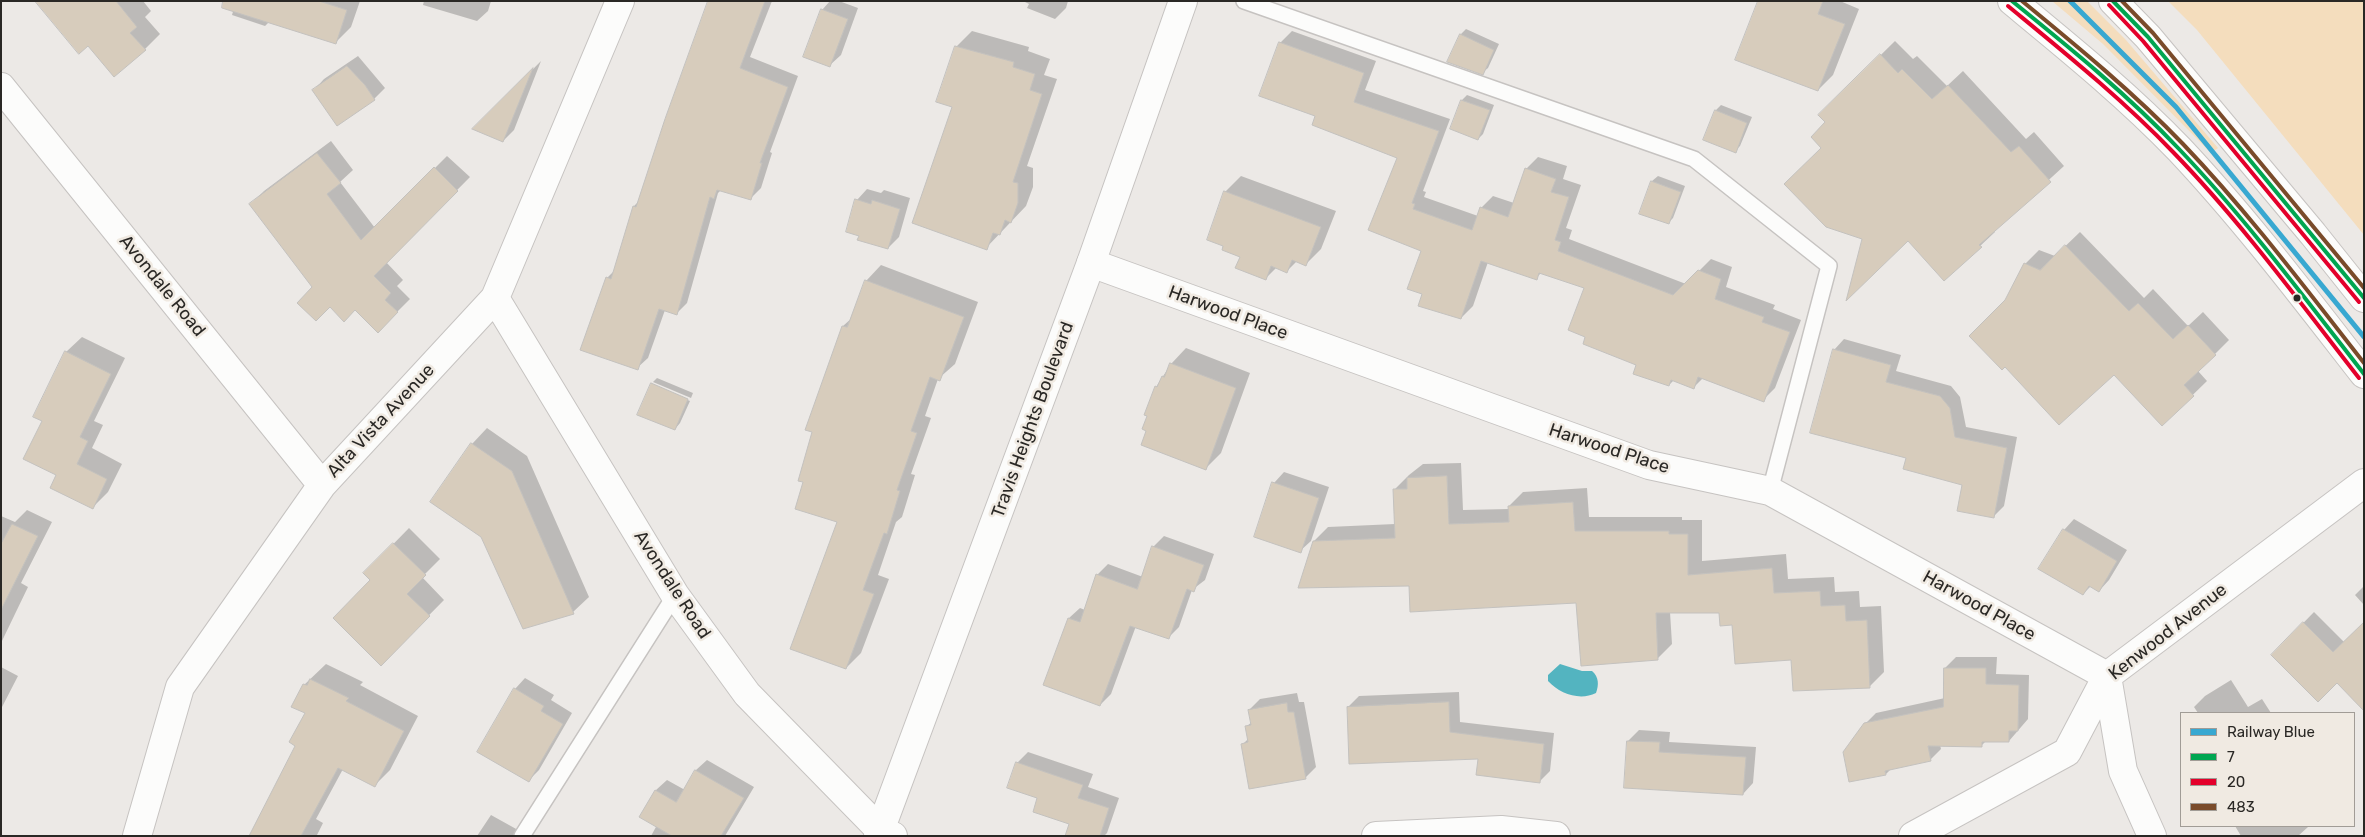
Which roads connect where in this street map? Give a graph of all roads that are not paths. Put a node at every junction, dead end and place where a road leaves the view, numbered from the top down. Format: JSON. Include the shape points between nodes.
{"nodes":[{"id":1,"x":620,"y":1,"type":"edge"},
{"id":2,"x":1183,"y":1,"type":"edge"},
{"id":3,"x":1244,"y":1,"type":"edge"},
{"id":4,"x":2012,"y":1,"type":"edge"},
{"id":5,"x":2113,"y":1,"type":"edge"},
{"id":6,"x":1,"y":87,"type":"edge"},
{"id":7,"x":1091,"y":263,"type":"junction"},
{"id":8,"x":495,"y":298,"type":"junction"},
{"id":9,"x":2364,"y":298,"type":"edge"},
{"id":10,"x":2364,"y":374,"type":"edge"},
{"id":11,"x":2364,"y":483,"type":"edge"},
{"id":12,"x":322,"y":485,"type":"junction"},
{"id":13,"x":1770,"y":490,"type":"junction"},
{"id":14,"x":674,"y":595,"type":"junction"},
{"id":15,"x":2107,"y":676,"type":"junction"},
{"id":16,"x":884,"y":834,"type":"edge"},
{"id":17,"x":137,"y":836,"type":"edge"},
{"id":18,"x":522,"y":836,"type":"edge"},
{"id":19,"x":1376,"y":836,"type":"edge"},
{"id":20,"x":1556,"y":836,"type":"edge"},
{"id":21,"x":1914,"y":836,"type":"edge"},
{"id":22,"x":2152,"y":836,"type":"edge"}],
"edges":[{"from":1,"to":8,"type":"street","name":"Alta Vista Avenue"},
{"from":2,"to":7,"type":"street","name":"Travis Heights Boulevard"},
{"from":3,"to":13,"type":"lane","via":[[1694,158],[1830,266]]},
{"from":4,"to":10,"type":"street","via":[[2092,67],[2178,149],[2289,277]]},
{"from":5,"to":9,"type":"street","via":[[2155,44]]},
{"from":6,"to":12,"type":"street","name":"Avondale Road"},
{"from":7,"to":13,"type":"street","name":"Harwood Place","via":[[1649,465]]},
{"from":7,"to":16,"type":"street","name":"Travis Heights Boulevard"},
{"from":8,"to":12,"type":"street","name":"Alta Vista Avenue"},
{"from":8,"to":14,"type":"street","name":"Avondale Road"},
{"from":11,"to":15,"type":"street","name":"Kenwood Avenue"},
{"from":12,"to":17,"type":"street","name":"Alta Vista Avenue","via":[[180,687]]},
{"from":13,"to":15,"type":"street","name":"Harwood Place"},
{"from":14,"to":16,"type":"street","name":"Avondale Road","via":[[747,694]]},
{"from":14,"to":18,"type":"lane"},
{"from":15,"to":21,"type":"street","name":"Kenwood Avenue","via":[[2067,752]]},
{"from":15,"to":22,"type":"street","via":[[2123,771]]},
{"from":19,"to":20,"type":"street","via":[[1501,830]]}]}
